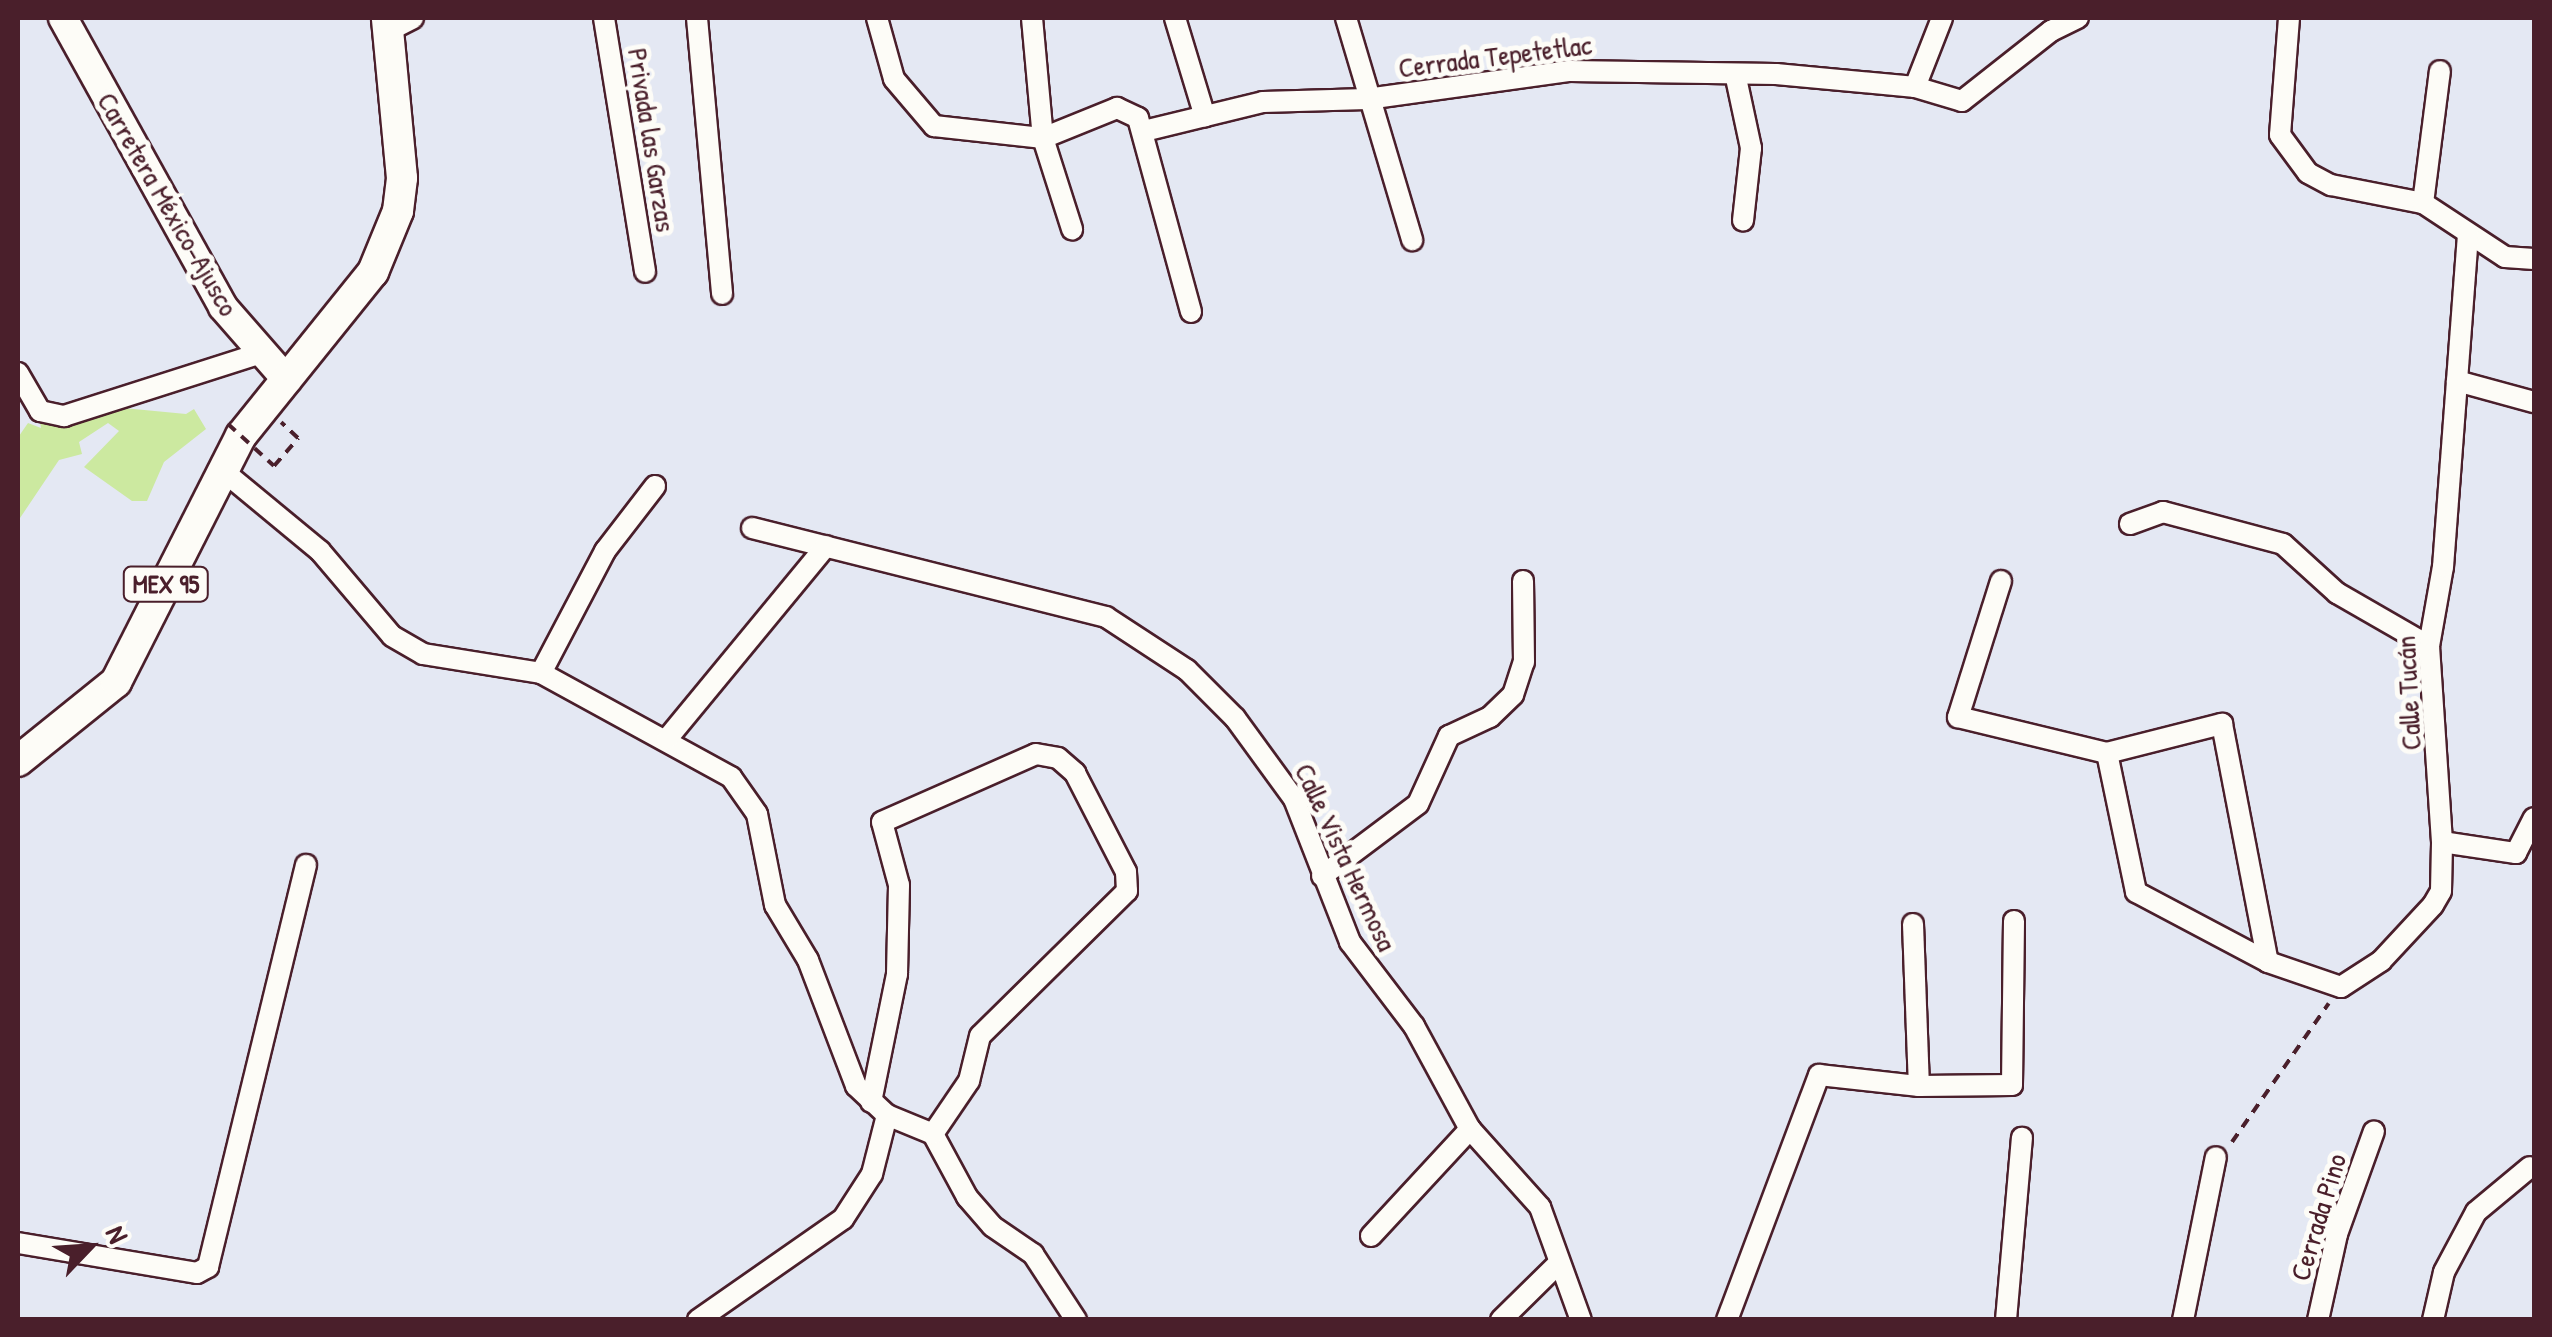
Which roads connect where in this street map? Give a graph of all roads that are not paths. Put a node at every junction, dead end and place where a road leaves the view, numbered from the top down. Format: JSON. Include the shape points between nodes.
{"nodes":[{"id":1,"x":63,"y":18,"type":"edge"},
{"id":2,"x":604,"y":18,"type":"edge"},
{"id":3,"x":696,"y":18,"type":"edge"},
{"id":4,"x":877,"y":18,"type":"edge"},
{"id":5,"x":1032,"y":18,"type":"edge"},
{"id":6,"x":1175,"y":18,"type":"edge"},
{"id":7,"x":1346,"y":18,"type":"edge"},
{"id":8,"x":1942,"y":18,"type":"edge"},
{"id":9,"x":2078,"y":18,"type":"edge"},
{"id":10,"x":2289,"y":18,"type":"edge"},
{"id":11,"x":396,"y":22,"type":"edge"},
{"id":12,"x":2440,"y":70,"type":"dead end"},
{"id":13,"x":1736,"y":78,"type":"junction"},
{"id":14,"x":1914,"y":87,"type":"junction"},
{"id":15,"x":1368,"y":99,"type":"junction"},
{"id":16,"x":1205,"y":116,"type":"junction"},
{"id":17,"x":1144,"y":131,"type":"junction"},
{"id":18,"x":1042,"y":138,"type":"junction"},
{"id":19,"x":2423,"y":203,"type":"junction"},
{"id":20,"x":1743,"y":220,"type":"dead end"},
{"id":21,"x":1072,"y":229,"type":"dead end"},
{"id":22,"x":2468,"y":234,"type":"junction"},
{"id":23,"x":1412,"y":240,"type":"dead end"},
{"id":24,"x":2534,"y":259,"type":"edge"},
{"id":25,"x":645,"y":272,"type":"dead end"},
{"id":26,"x":722,"y":294,"type":"dead end"},
{"id":27,"x":1191,"y":312,"type":"dead end"},
{"id":28,"x":262,"y":353,"type":"junction"},
{"id":29,"x":18,"y":374,"type":"edge"},
{"id":30,"x":287,"y":380,"type":"junction"},
{"id":31,"x":2457,"y":381,"type":"junction"},
{"id":32,"x":2534,"y":402,"type":"edge"},
{"id":33,"x":222,"y":470,"type":"junction"},
{"id":34,"x":655,"y":486,"type":"dead end"},
{"id":35,"x":2130,"y":524,"type":"dead end"},
{"id":36,"x":752,"y":528,"type":"dead end"},
{"id":37,"x":826,"y":546,"type":"junction"},
{"id":38,"x":1523,"y":581,"type":"dead end"},
{"id":39,"x":2001,"y":581,"type":"dead end"},
{"id":40,"x":2429,"y":646,"type":"junction"},
{"id":41,"x":541,"y":674,"type":"junction"},
{"id":42,"x":667,"y":739,"type":"junction"},
{"id":43,"x":2107,"y":754,"type":"junction"},
{"id":44,"x":18,"y":761,"type":"edge"},
{"id":45,"x":2534,"y":818,"type":"edge"},
{"id":46,"x":2442,"y":842,"type":"junction"},
{"id":47,"x":306,"y":865,"type":"dead end"},
{"id":48,"x":1322,"y":876,"type":"junction"},
{"id":49,"x":2014,"y":921,"type":"dead end"},
{"id":50,"x":1913,"y":924,"type":"dead end"},
{"id":51,"x":2268,"y":962,"type":"junction"},
{"id":52,"x":1919,"y":1086,"type":"junction"},
{"id":53,"x":879,"y":1109,"type":"junction"},
{"id":54,"x":1470,"y":1129,"type":"junction"},
{"id":55,"x":2374,"y":1131,"type":"dead end"},
{"id":56,"x":933,"y":1134,"type":"junction"},
{"id":57,"x":2022,"y":1138,"type":"dead end"},
{"id":58,"x":2216,"y":1157,"type":"road end"},
{"id":59,"x":2530,"y":1168,"type":"dead end"},
{"id":60,"x":1371,"y":1236,"type":"dead end"},
{"id":61,"x":18,"y":1242,"type":"edge"},
{"id":62,"x":1559,"y":1264,"type":"junction"},
{"id":63,"x":698,"y":1320,"type":"edge"},
{"id":64,"x":1076,"y":1320,"type":"edge"},
{"id":65,"x":1501,"y":1320,"type":"edge"},
{"id":66,"x":1581,"y":1320,"type":"edge"},
{"id":67,"x":1727,"y":1320,"type":"edge"},
{"id":68,"x":2006,"y":1320,"type":"edge"},
{"id":69,"x":2183,"y":1320,"type":"edge"},
{"id":70,"x":2318,"y":1320,"type":"edge"},
{"id":71,"x":2433,"y":1320,"type":"edge"}],
"edges":[{"from":1,"to":28,"type":"main road","name":"Carretera México-Ajusco","via":[[223,307]]},
{"from":2,"to":25,"type":"street","name":"Privada las Garzas"},
{"from":3,"to":26,"type":"street"},
{"from":4,"to":18,"type":"street","via":[[894,79],[924,121]]},
{"from":5,"to":18,"type":"street"},
{"from":6,"to":16,"type":"street"},
{"from":7,"to":15,"type":"street"},
{"from":8,"to":14,"type":"street"},
{"from":9,"to":14,"type":"street","name":"Cerrada Tepetetlac","via":[[2051,31],[1962,101]]},
{"from":10,"to":19,"type":"street","via":[[2280,135],[2291,156],[2331,184]]},
{"from":11,"to":30,"type":"main road","number":"MEX 95","via":[[398,211],[373,272]]},
{"from":12,"to":19,"type":"street"},
{"from":13,"to":14,"type":"street","name":"Cerrada Tepetetlac","via":[[1776,74]]},
{"from":13,"to":15,"type":"street","name":"Cerrada Tepetetlac","via":[[1570,70]]},
{"from":13,"to":20,"type":"street","via":[[1751,148]]},
{"from":15,"to":16,"type":"street","name":"Cerrada Tepetetlac","via":[[1263,102]]},
{"from":15,"to":23,"type":"street"},
{"from":16,"to":17,"type":"street","name":"Cerrada Tepetetlac"},
{"from":17,"to":18,"type":"street","via":[[1138,118],[1117,108]]},
{"from":17,"to":27,"type":"street"},
{"from":18,"to":21,"type":"street"},
{"from":19,"to":22,"type":"street"},
{"from":22,"to":24,"type":"street","via":[[2505,257]]},
{"from":22,"to":31,"type":"street","name":"Calle Tucán"},
{"from":28,"to":29,"type":"street","via":[[64,416],[40,411]]},
{"from":28,"to":30,"type":"main road","name":"Carretera México-Ajusco"},
{"from":30,"to":33,"type":"main road","number":"MEX 95"},
{"from":31,"to":32,"type":"street"},
{"from":31,"to":40,"type":"street","name":"Calle Tucán","via":[[2443,567]]},
{"from":33,"to":41,"type":"street","via":[[320,551],[392,636],[423,654]]},
{"from":33,"to":44,"type":"main road","number":"MEX 95","via":[[116,682]]},
{"from":34,"to":41,"type":"street","via":[[605,551]]},
{"from":35,"to":40,"type":"street","via":[[2163,512],[2283,544],[2337,593]]},
{"from":36,"to":37,"type":"street","name":"Calle Vista Hermosa"},
{"from":37,"to":42,"type":"street"},
{"from":37,"to":48,"type":"street","name":"Calle Vista Hermosa","via":[[930,577],[1042,597],[1106,617],[1145,639],[1187,670],[1263,752],[1294,799]]},
{"from":38,"to":48,"type":"street","via":[[1524,662],[1514,694],[1490,717],[1449,736],[1418,804]]},
{"from":39,"to":43,"type":"street","via":[[1958,717]]},
{"from":40,"to":46,"type":"street","name":"Calle Tucán","via":[[2438,699]]},
{"from":41,"to":42,"type":"street"},
{"from":42,"to":53,"type":"street","via":[[731,777],[757,814],[775,905],[808,960],[845,1067]]},
{"from":43,"to":51,"type":"street","via":[[2136,892]]},
{"from":43,"to":51,"type":"street","via":[[2222,724]]},
{"from":45,"to":46,"type":"street","via":[[2516,853]]},
{"from":46,"to":51,"type":"street","name":"Calle Tucán","via":[[2441,890],[2381,961],[2342,987]]},
{"from":47,"to":61,"type":"street","via":[[208,1267],[196,1273]]},
{"from":48,"to":54,"type":"street","name":"Calle Vista Hermosa","via":[[1350,942],[1414,1026]]},
{"from":49,"to":52,"type":"street","via":[[2015,1080],[2005,1088]]},
{"from":50,"to":52,"type":"street"},
{"from":52,"to":67,"type":"street","via":[[1819,1075]]},
{"from":53,"to":56,"type":"street"},
{"from":53,"to":56,"type":"street","via":[[898,974],[899,884],[882,822],[1036,754],[1058,758],[1075,773],[1126,872],[1127,891],[980,1036],[969,1081]]},
{"from":53,"to":63,"type":"street","via":[[872,1174],[843,1219]]},
{"from":54,"to":60,"type":"street"},
{"from":54,"to":62,"type":"street","name":"Calle Vista Hermosa","via":[[1540,1208]]},
{"from":55,"to":70,"type":"street","name":"Cerrada Pino","via":[[2337,1234]]},
{"from":56,"to":64,"type":"street","via":[[967,1197],[992,1226],[1033,1254]]},
{"from":57,"to":68,"type":"street"},
{"from":58,"to":69,"type":"street"},
{"from":59,"to":71,"type":"street","via":[[2476,1212],[2444,1272]]},
{"from":62,"to":65,"type":"street"},
{"from":62,"to":66,"type":"street","name":"Calle Vista Hermosa"}]}
